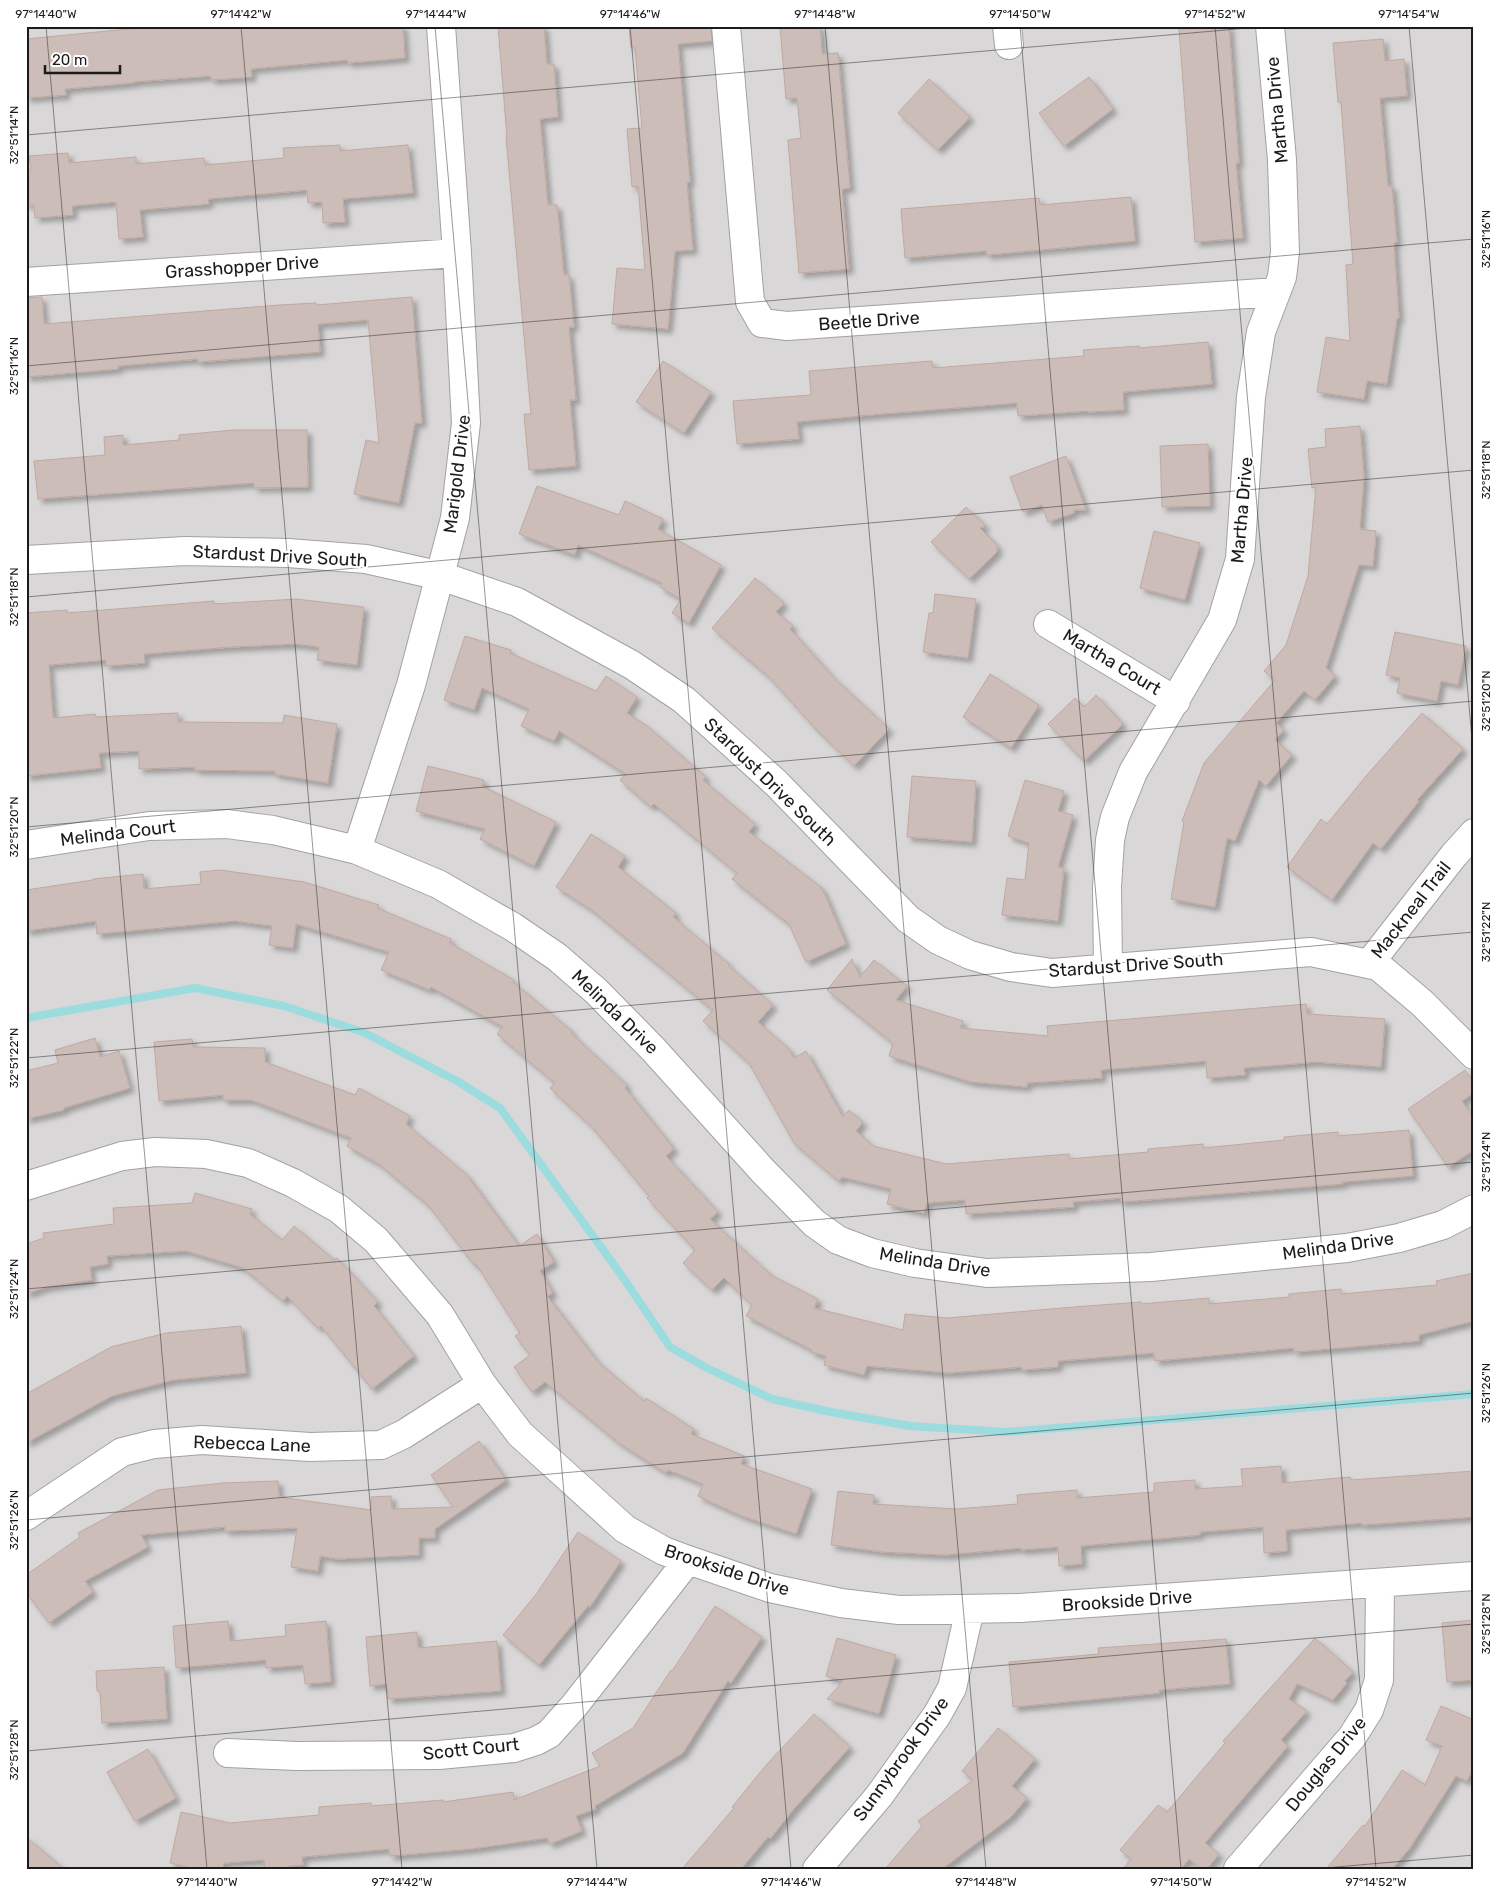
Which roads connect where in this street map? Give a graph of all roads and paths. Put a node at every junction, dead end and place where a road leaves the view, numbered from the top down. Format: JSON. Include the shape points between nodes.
{"nodes":[{"id":1,"x":441,"y":26,"type":"edge"},
{"id":2,"x":726,"y":26,"type":"edge"},
{"id":3,"x":1270,"y":26,"type":"edge"},
{"id":4,"x":457,"y":253,"type":"junction"},
{"id":5,"x":26,"y":282,"type":"edge"},
{"id":6,"x":1276,"y":292,"type":"junction"},
{"id":7,"x":26,"y":560,"type":"edge"},
{"id":8,"x":440,"y":576,"type":"junction"},
{"id":9,"x":1048,"y":624,"type":"dead end"},
{"id":10,"x":1176,"y":701,"type":"junction"},
{"id":11,"x":1474,"y":833,"type":"edge"},
{"id":12,"x":26,"y":845,"type":"edge"},
{"id":13,"x":357,"y":850,"type":"junction"},
{"id":14,"x":1369,"y":964,"type":"junction"},
{"id":15,"x":1108,"y":968,"type":"junction"},
{"id":16,"x":1474,"y":1055,"type":"edge"},
{"id":17,"x":26,"y":1186,"type":"edge"},
{"id":18,"x":1474,"y":1210,"type":"edge"},
{"id":19,"x":482,"y":1384,"type":"junction"},
{"id":20,"x":26,"y":1516,"type":"edge"},
{"id":21,"x":688,"y":1560,"type":"junction"},
{"id":22,"x":1474,"y":1576,"type":"edge"},
{"id":23,"x":1380,"y":1584,"type":"junction"},
{"id":24,"x":970,"y":1609,"type":"junction"},
{"id":25,"x":228,"y":1752,"type":"dead end"},
{"id":26,"x":816,"y":1869,"type":"edge"},
{"id":27,"x":1238,"y":1869,"type":"edge"}],
"edges":[{"from":1,"to":4,"type":"street","name":"Marigold Drive"},
{"from":2,"to":6,"type":"street","name":"Beetle Drive","via":[[750,302],[762,323],[786,326]]},
{"from":3,"to":6,"type":"street","name":"Martha Drive","via":[[1282,160],[1285,252],[1282,277]]},
{"from":4,"to":5,"type":"street","name":"Grasshopper Drive"},
{"from":4,"to":8,"type":"street","name":"Marigold Drive","via":[[466,423],[456,518]]},
{"from":6,"to":10,"type":"street","name":"Martha Drive","via":[[1261,332],[1251,397],[1240,559],[1222,620]]},
{"from":7,"to":8,"type":"street","name":"Stardust Drive South","via":[[184,551],[288,553],[366,560]]},
{"from":8,"to":13,"type":"street","name":"Marigold Drive","via":[[411,685]]},
{"from":8,"to":15,"type":"street","name":"Stardust Drive South","via":[[517,602],[632,664],[684,700],[776,783],[908,919],[938,940],[970,955],[1011,967],[1052,973]]},
{"from":9,"to":10,"type":"street","name":"Martha Court"},
{"from":10,"to":15,"type":"street","name":"Martha Drive","via":[[1133,772],[1115,817],[1107,887]]},
{"from":11,"to":14,"type":"street","name":"Mackneal Trail"},
{"from":12,"to":13,"type":"street","name":"Melinda Court","via":[[149,826],[227,824],[273,830]]},
{"from":13,"to":18,"type":"street","name":"Melinda Drive","via":[[438,884],[513,927],[557,957],[596,990],[814,1223],[838,1240],[872,1253],[915,1263],[988,1273],[1151,1267],[1348,1248],[1443,1225]]},
{"from":14,"to":15,"type":"street","name":"Stardust Drive South","via":[[1312,952]]},
{"from":14,"to":16,"type":"street","name":"Stardust Drive South","via":[[1378,966],[1422,1002]]},
{"from":17,"to":19,"type":"street","name":"Brookside Drive","via":[[122,1156],[155,1152],[206,1154],[248,1163],[293,1183],[339,1210],[376,1240],[440,1315]]},
{"from":19,"to":20,"type":"street","name":"Rebecca Lane","via":[[381,1445],[310,1447],[202,1440],[154,1444],[122,1452]]},
{"from":19,"to":21,"type":"street","name":"Brookside Drive","via":[[520,1434],[625,1529],[664,1551]]},
{"from":21,"to":24,"type":"street","name":"Brookside Drive","via":[[770,1588],[841,1603],[899,1610]]},
{"from":21,"to":25,"type":"street","name":"Scott Court","via":[[574,1706],[549,1734],[536,1741],[514,1748],[439,1755],[297,1756]]},
{"from":22,"to":23,"type":"street","name":"Brookside Drive"},
{"from":23,"to":24,"type":"street","name":"Brookside Drive"},
{"from":23,"to":27,"type":"street","name":"Douglas Drive","via":[[1379,1680],[1369,1710],[1352,1737]]},
{"from":24,"to":26,"type":"street","name":"Sunnybrook Drive","via":[[952,1688],[937,1715],[879,1796]]}]}
